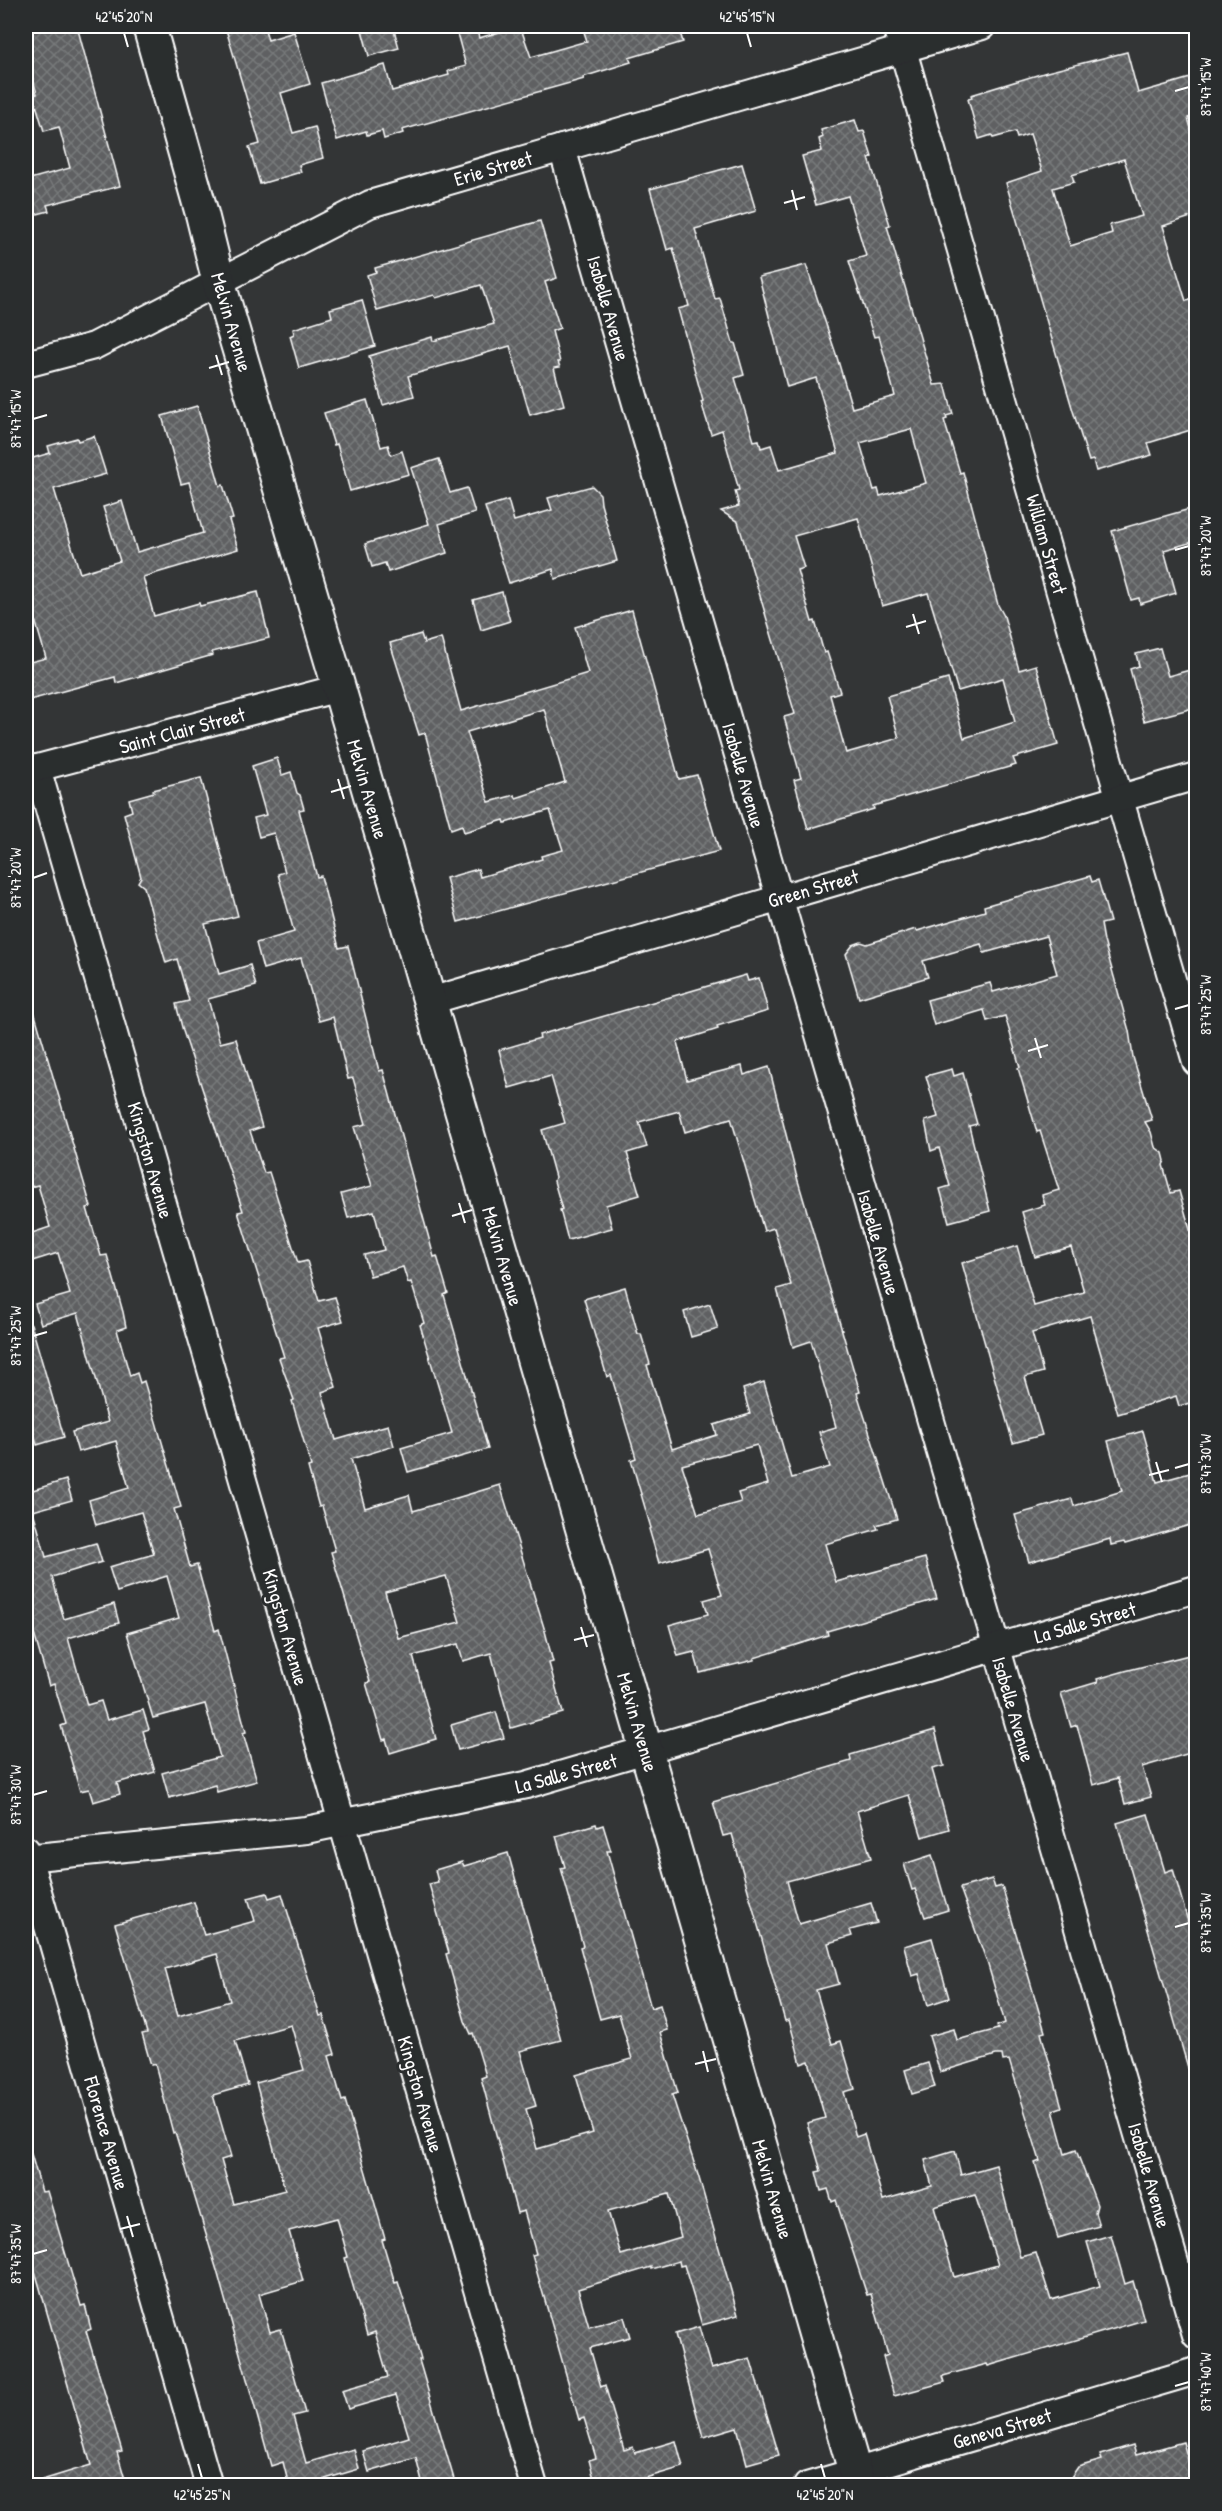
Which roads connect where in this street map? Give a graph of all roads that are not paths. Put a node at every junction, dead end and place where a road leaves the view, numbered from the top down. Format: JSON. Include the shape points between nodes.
{"nodes":[{"id":1,"x":149,"y":26,"type":"edge"},
{"id":2,"x":982,"y":26,"type":"edge"},
{"id":3,"x":900,"y":37,"type":"edge"},
{"id":4,"x":562,"y":148,"type":"junction"},
{"id":5,"x":219,"y":283,"type":"junction"},
{"id":6,"x":26,"y":364,"type":"edge"},
{"id":7,"x":339,"y":688,"type":"junction"},
{"id":8,"x":31,"y":770,"type":"edge"},
{"id":9,"x":1197,"y":776,"type":"edge"},
{"id":10,"x":1120,"y":798,"type":"junction"},
{"id":11,"x":780,"y":898,"type":"junction"},
{"id":12,"x":430,"y":1001,"type":"junction"},
{"id":13,"x":1197,"y":1062,"type":"edge"},
{"id":14,"x":1197,"y":1589,"type":"edge"},
{"id":15,"x":996,"y":1648,"type":"junction"},
{"id":16,"x":647,"y":1751,"type":"junction"},
{"id":17,"x":343,"y":1824,"type":"junction"},
{"id":18,"x":26,"y":1856,"type":"edge"},
{"id":19,"x":1197,"y":2335,"type":"edge"},
{"id":20,"x":1197,"y":2371,"type":"edge"},
{"id":21,"x":857,"y":2479,"type":"edge"},
{"id":22,"x":209,"y":2486,"type":"edge"},
{"id":23,"x":534,"y":2486,"type":"edge"},
{"id":24,"x":807,"y":2486,"type":"edge"}],
"edges":[{"from":1,"to":5,"type":"street","name":"Melvin Avenue"},
{"from":2,"to":3,"type":"street","name":"Erie Street"},
{"from":3,"to":4,"type":"street","name":"Erie Street"},
{"from":3,"to":10,"type":"street","name":"William Street"},
{"from":4,"to":5,"type":"street","name":"Erie Street","via":[[370,204]]},
{"from":4,"to":11,"type":"street","name":"Isabelle Avenue"},
{"from":5,"to":6,"type":"street","name":"Erie Street","via":[[94,346]]},
{"from":5,"to":7,"type":"street","name":"Melvin Avenue"},
{"from":7,"to":8,"type":"street","name":"Saint Clair Street"},
{"from":7,"to":12,"type":"street","name":"Melvin Avenue"},
{"from":8,"to":17,"type":"street","name":"Kingston Avenue"},
{"from":9,"to":10,"type":"street","name":"Green Street"},
{"from":10,"to":11,"type":"street","name":"Green Street"},
{"from":10,"to":13,"type":"street","name":"William Street"},
{"from":11,"to":12,"type":"street","name":"Green Street"},
{"from":11,"to":15,"type":"street","name":"Isabelle Avenue"},
{"from":12,"to":16,"type":"street","name":"Melvin Avenue"},
{"from":14,"to":15,"type":"street","name":"La Salle Street"},
{"from":15,"to":16,"type":"street","name":"La Salle Street"},
{"from":15,"to":19,"type":"street","name":"Isabelle Avenue"},
{"from":16,"to":17,"type":"street","name":"La Salle Street","via":[[526,1785]]},
{"from":16,"to":21,"type":"street","name":"Melvin Avenue"},
{"from":17,"to":18,"type":"street","name":"La Salle Street"},
{"from":17,"to":23,"type":"street","name":"Kingston Avenue"},
{"from":18,"to":22,"type":"street","name":"Florence Avenue"},
{"from":20,"to":21,"type":"street","name":"Geneva Street"},
{"from":21,"to":24,"type":"street","name":"Geneva Street"}]}
